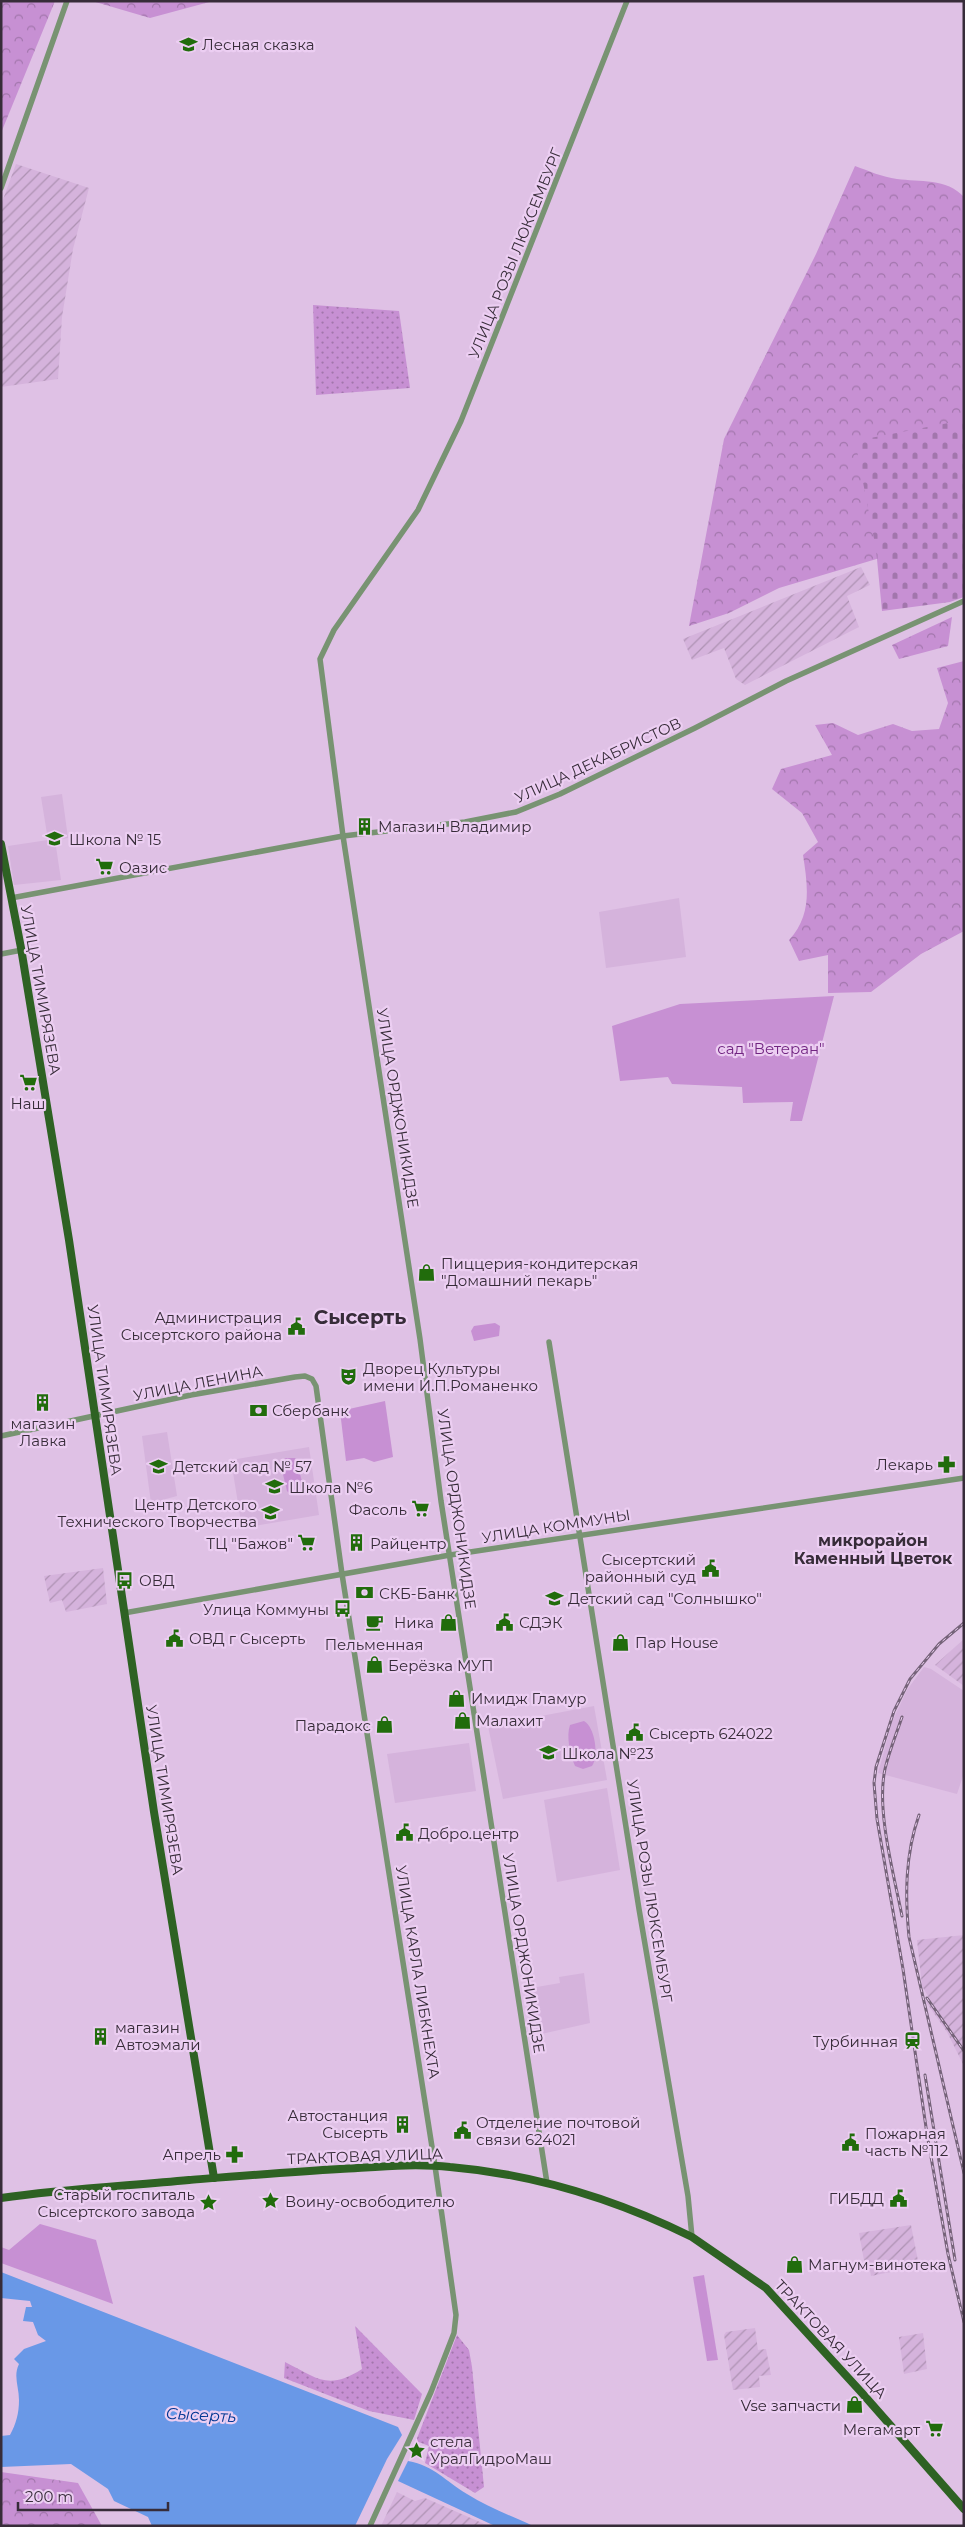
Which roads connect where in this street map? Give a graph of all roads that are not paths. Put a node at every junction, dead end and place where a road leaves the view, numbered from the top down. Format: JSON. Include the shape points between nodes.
{"nodes":[{"id":1,"x":67,"y":1,"type":"edge"},
{"id":2,"x":627,"y":1,"type":"edge"},
{"id":3,"x":1,"y":188,"type":"edge"},
{"id":4,"x":964,"y":601,"type":"edge"},
{"id":5,"x":320,"y":659,"type":"joint"},
{"id":6,"x":343,"y":836,"type":"junction"},
{"id":7,"x":1,"y":844,"type":"edge"},
{"id":8,"x":11,"y":898,"type":"junction"},
{"id":9,"x":22,"y":950,"type":"junction"},
{"id":10,"x":1,"y":954,"type":"edge"},
{"id":11,"x":549,"y":1342,"type":"dead end"},
{"id":12,"x":312,"y":1379,"type":"joint"},
{"id":13,"x":94,"y":1416,"type":"junction"},
{"id":14,"x":1,"y":1436,"type":"edge"},
{"id":15,"x":964,"y":1478,"type":"edge"},
{"id":16,"x":581,"y":1535,"type":"junction"},
{"id":17,"x":450,"y":1555,"type":"junction"},
{"id":18,"x":342,"y":1574,"type":"junction"},
{"id":19,"x":124,"y":1612,"type":"junction"},
{"id":20,"x":435,"y":2166,"type":"junction"},
{"id":21,"x":214,"y":2178,"type":"junction"},
{"id":22,"x":547,"y":2183,"type":"junction"},
{"id":23,"x":1,"y":2198,"type":"edge"},
{"id":24,"x":692,"y":2237,"type":"junction"},
{"id":25,"x":964,"y":2509,"type":"edge"},
{"id":26,"x":370,"y":2526,"type":"edge"}],
"edges":[{"from":1,"to":3,"type":"street"},
{"from":2,"to":5,"type":"street","name":"УЛИЦА РОЗЫ ЛЮКСЕМБУРГ","via":[[461,421],[418,510],[334,630]]},
{"from":4,"to":6,"type":"street","name":"УЛИЦА ДЕКАБРИСТОВ","via":[[786,681],[527,809],[465,822]]},
{"from":5,"to":6,"type":"street","name":"УЛИЦА ОРДЖОНИКИДЗЕ"},
{"from":6,"to":8,"type":"street","name":"УЛИЦА ДЕКАБРИСТОВ"},
{"from":6,"to":17,"type":"street","name":"УЛИЦА ОРДЖОНИКИДЗЕ"},
{"from":7,"to":8,"type":"main road","name":"УЛИЦА ТИМИРЯЗЕВА"},
{"from":8,"to":9,"type":"main road","name":"УЛИЦА ТИМИРЯЗЕВА"},
{"from":9,"to":10,"type":"street"},
{"from":9,"to":13,"type":"main road","name":"УЛИЦА ТИМИРЯЗЕВА"},
{"from":11,"to":16,"type":"street","name":"УЛИЦА РОЗЫ ЛЮКСЕМБУРГ"},
{"from":12,"to":13,"type":"street","name":"УЛИЦА ЛЕНИНА","via":[[295,1377],[229,1388]]},
{"from":12,"to":18,"type":"street","name":"УЛИЦА КАРЛА ЛИБКНЕХТА","via":[[316,1386]]},
{"from":13,"to":14,"type":"street","name":"УЛИЦА ЛЕНИНА"},
{"from":13,"to":19,"type":"main road","name":"УЛИЦА ТИМИРЯЗЕВА"},
{"from":15,"to":16,"type":"street","name":"УЛИЦА КОММУНЫ"},
{"from":16,"to":17,"type":"street","name":"УЛИЦА КОММУНЫ"},
{"from":16,"to":24,"type":"street","name":"УЛИЦА РОЗЫ ЛЮКСЕМБУРГ"},
{"from":17,"to":18,"type":"street","name":"УЛИЦА КОММУНЫ"},
{"from":17,"to":22,"type":"street","name":"УЛИЦА ОРДЖОНИКИДЗЕ"},
{"from":18,"to":19,"type":"street","name":"УЛИЦА КОММУНЫ"},
{"from":18,"to":20,"type":"street","name":"УЛИЦА КАРЛА ЛИБКНЕХТА"},
{"from":19,"to":21,"type":"main road","name":"УЛИЦА ТИМИРЯЗЕВА"},
{"from":20,"to":21,"type":"main road","name":"ТРАКТОВАЯ УЛИЦА"},
{"from":20,"to":22,"type":"main road","name":"ТРАКТОВАЯ УЛИЦА"},
{"from":20,"to":26,"type":"street","name":"УЛИЦА КАРЛА ЛИБКНЕХТА","via":[[455,2310],[454,2334]]},
{"from":21,"to":23,"type":"main road","name":"ТРАКТОВАЯ УЛИЦА","via":[[101,2186]]},
{"from":22,"to":24,"type":"main road","name":"ТРАКТОВАЯ УЛИЦА","via":[[624,2208]]},
{"from":24,"to":25,"type":"main road","name":"ТРАКТОВАЯ УЛИЦА","via":[[766,2288]]}]}
